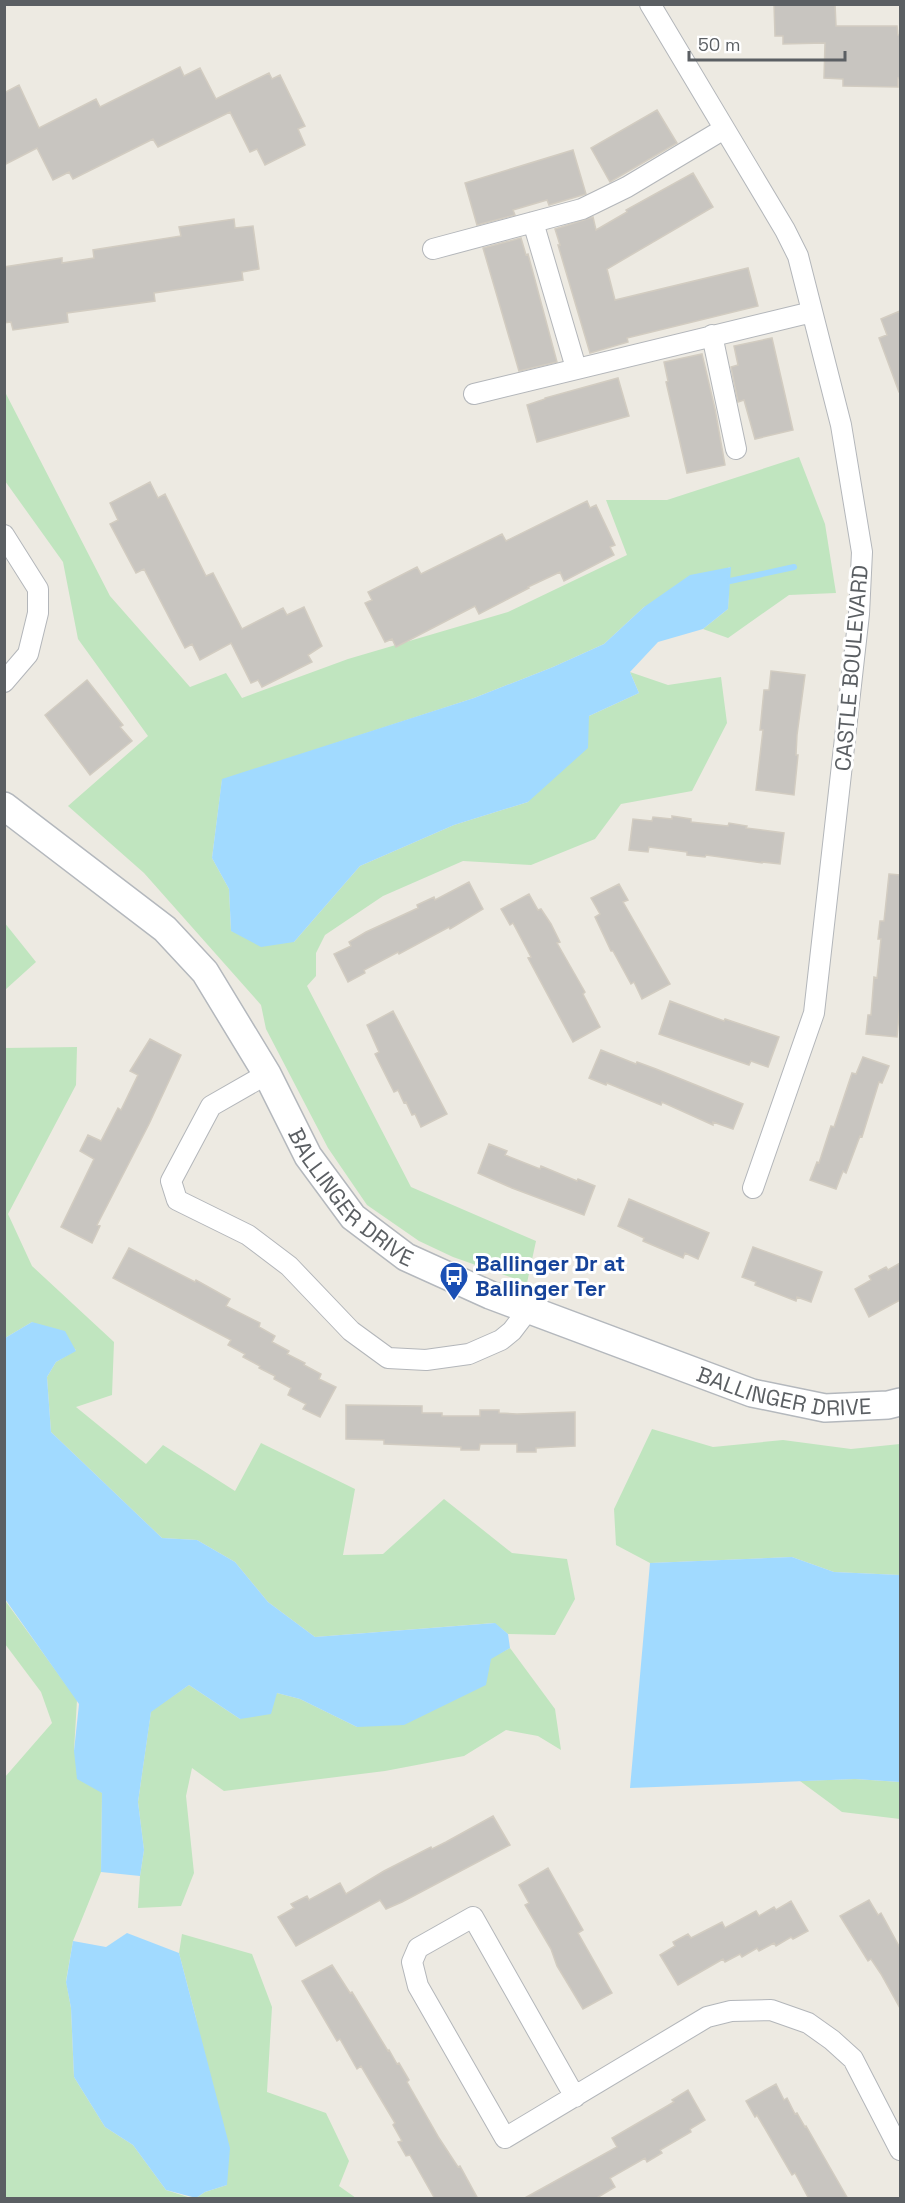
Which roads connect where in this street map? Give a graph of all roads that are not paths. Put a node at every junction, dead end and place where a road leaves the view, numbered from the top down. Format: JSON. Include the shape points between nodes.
{"nodes":[{"id":1,"x":650,"y":4,"type":"edge"},
{"id":2,"x":724,"y":129,"type":"junction"},
{"id":3,"x":533,"y":222,"type":"junction"},
{"id":4,"x":433,"y":249,"type":"dead end"},
{"id":5,"x":812,"y":312,"type":"junction"},
{"id":6,"x":712,"y":335,"type":"junction"},
{"id":7,"x":576,"y":368,"type":"junction"},
{"id":8,"x":474,"y":394,"type":"dead end"},
{"id":9,"x":736,"y":449,"type":"dead end"},
{"id":10,"x":4,"y":535,"type":"edge"},
{"id":11,"x":4,"y":682,"type":"edge"},
{"id":12,"x":4,"y":806,"type":"edge"},
{"id":13,"x":267,"y":1074,"type":"junction"},
{"id":14,"x":753,"y":1188,"type":"dead end"},
{"id":15,"x":528,"y":1310,"type":"junction"},
{"id":16,"x":900,"y":1402,"type":"edge"},
{"id":17,"x":575,"y":2097,"type":"junction"},
{"id":18,"x":900,"y":2150,"type":"edge"}],
"edges":[{"from":1,"to":2,"type":"street","name":"CASTLE BOULEVARD"},
{"from":2,"to":3,"type":"street","via":[[627,187],[582,208]]},
{"from":2,"to":5,"type":"street","name":"CASTLE BOULEVARD","via":[[794,247]]},
{"from":3,"to":4,"type":"street"},
{"from":3,"to":7,"type":"street"},
{"from":5,"to":6,"type":"street"},
{"from":5,"to":14,"type":"street","name":"CASTLE BOULEVARD","via":[[841,425],[862,552],[859,614],[814,1013]]},
{"from":6,"to":7,"type":"street"},
{"from":6,"to":9,"type":"street"},
{"from":7,"to":8,"type":"street"},
{"from":10,"to":11,"type":"street","via":[[38,589],[38,613],[28,654]]},
{"from":12,"to":13,"type":"street","name":"BALLINGER DRIVE","via":[[165,929],[205,972]]},
{"from":13,"to":15,"type":"street","name":"BALLINGER DRIVE","via":[[308,1156],[353,1217],[406,1257]]},
{"from":13,"to":15,"type":"street","via":[[211,1106],[171,1181],[177,1200],[248,1235],[289,1266],[351,1331],[388,1358],[426,1360],[469,1354],[501,1340]]},
{"from":15,"to":16,"type":"street","name":"BALLINGER DRIVE","via":[[752,1393],[825,1408]]},
{"from":17,"to":17,"type":"street","via":[[506,2138],[418,1986],[412,1962],[418,1948],[473,1917]]},
{"from":17,"to":18,"type":"street","via":[[707,2017],[731,2011],[771,2010],[808,2023],[853,2059]]}]}
